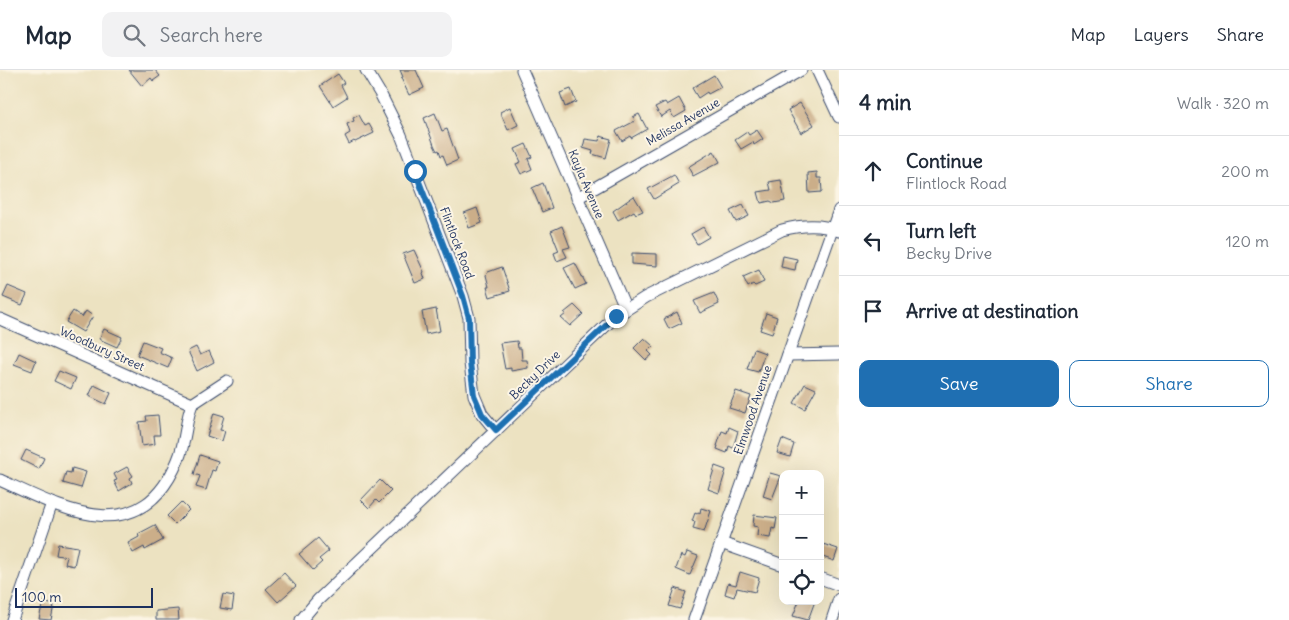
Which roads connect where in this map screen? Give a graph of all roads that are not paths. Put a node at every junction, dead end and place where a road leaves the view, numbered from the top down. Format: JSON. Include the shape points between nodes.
{"nodes":[{"id":1,"x":366,"y":70,"type":"edge"},
{"id":2,"x":522,"y":70,"type":"edge"},
{"id":3,"x":801,"y":70,"type":"edge"},
{"id":4,"x":817,"y":70,"type":"edge"},
{"id":5,"x":839,"y":117,"type":"edge"},
{"id":6,"x":577,"y":198,"type":"junction"},
{"id":7,"x":839,"y":210,"type":"edge"},
{"id":8,"x":836,"y":230,"type":"edge"},
{"id":9,"x":626,"y":309,"type":"junction"},
{"id":10,"x":0,"y":319,"type":"edge"},
{"id":11,"x":839,"y":354,"type":"edge"},
{"id":12,"x":788,"y":355,"type":"junction"},
{"id":13,"x":228,"y":381,"type":"dead end"},
{"id":14,"x":192,"y":404,"type":"junction"},
{"id":15,"x":496,"y":430,"type":"junction"},
{"id":16,"x":0,"y":480,"type":"edge"},
{"id":17,"x":52,"y":503,"type":"junction"},
{"id":18,"x":721,"y":543,"type":"junction"},
{"id":19,"x":779,"y":564,"type":"edge"},
{"id":20,"x":824,"y":579,"type":"edge"},
{"id":21,"x":839,"y":585,"type":"edge"},
{"id":22,"x":839,"y":600,"type":"edge"},
{"id":23,"x":12,"y":620,"type":"edge"},
{"id":24,"x":301,"y":620,"type":"edge"},
{"id":25,"x":694,"y":620,"type":"edge"},
{"id":26,"x":832,"y":620,"type":"edge"}],
"edges":[{"from":1,"to":15,"type":"street","name":"Flintlock Road","via":[[401,135],[463,296],[469,318],[474,395],[482,414]]},
{"from":2,"to":6,"type":"street","name":"Kayla Avenue"},
{"from":3,"to":6,"type":"street","name":"Melissa Avenue"},
{"from":4,"to":5,"type":"street"},
{"from":6,"to":9,"type":"street","name":"Kayla Avenue"},
{"from":7,"to":8,"type":"street","name":"Elmwood Avenue"},
{"from":8,"to":9,"type":"street","name":"Becky Drive","via":[[811,225],[782,230]]},
{"from":8,"to":12,"type":"street","name":"Elmwood Avenue"},
{"from":9,"to":15,"type":"street","name":"Becky Drive"},
{"from":10,"to":14,"type":"street","name":"Woodbury Street"},
{"from":11,"to":12,"type":"street"},
{"from":12,"to":18,"type":"street","name":"Elmwood Avenue"},
{"from":13,"to":14,"type":"street"},
{"from":14,"to":17,"type":"street","via":[[172,474],[146,503],[127,513],[107,517]]},
{"from":15,"to":24,"type":"street","name":"Becky Drive"},
{"from":16,"to":17,"type":"street"},
{"from":17,"to":23,"type":"street"},
{"from":18,"to":19,"type":"street"},
{"from":18,"to":25,"type":"street","name":"Elmwood Avenue"},
{"from":20,"to":21,"type":"street"},
{"from":22,"to":26,"type":"street"}]}
